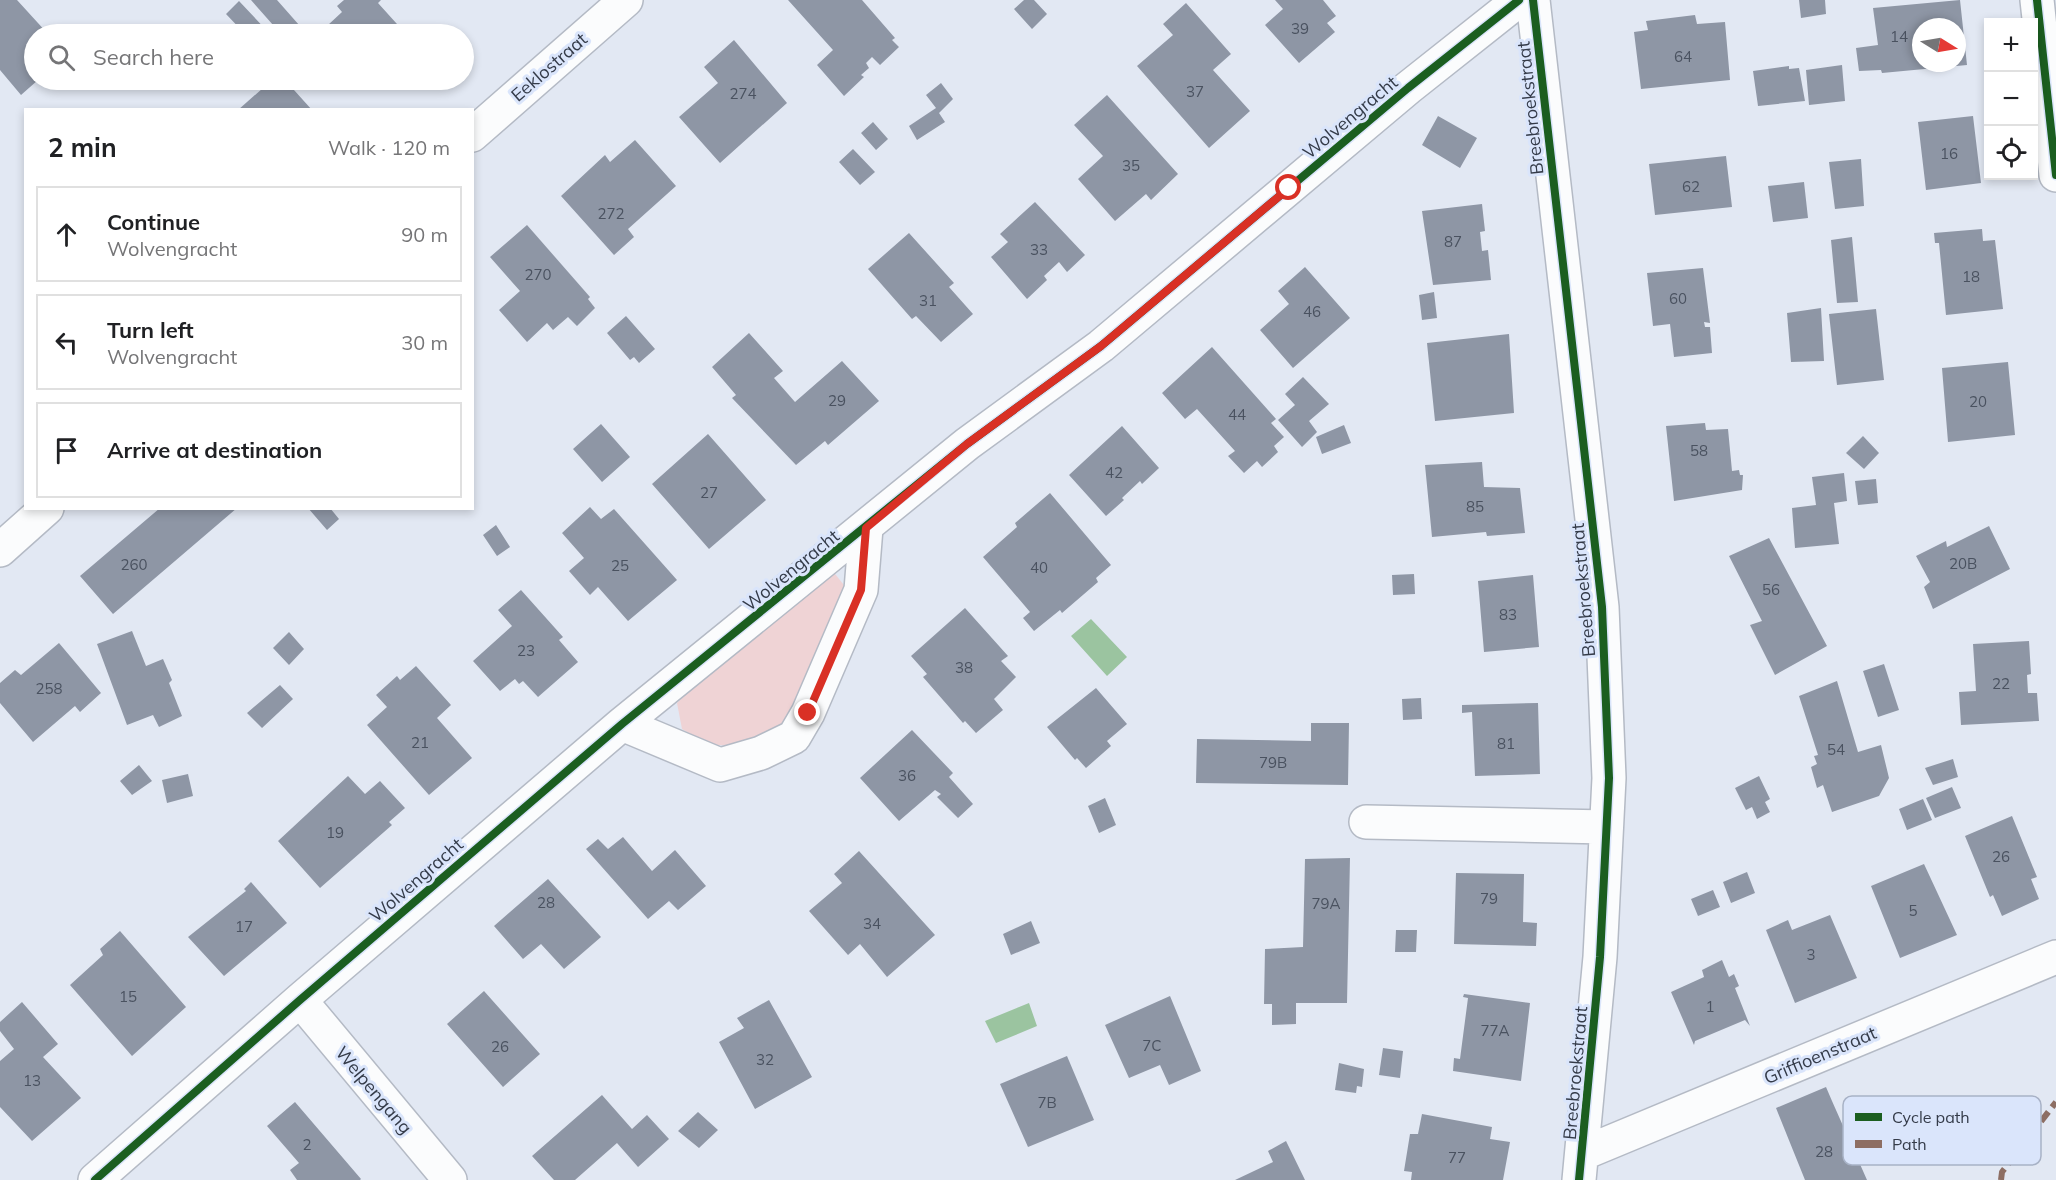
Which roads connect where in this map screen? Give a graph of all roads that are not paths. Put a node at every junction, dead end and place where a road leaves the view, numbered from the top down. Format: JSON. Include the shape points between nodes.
{"nodes":[{"id":1,"x":626,"y":0,"type":"edge"},
{"id":2,"x":1519,"y":0,"type":"edge"},
{"id":3,"x":1533,"y":0,"type":"edge"},
{"id":4,"x":2037,"y":0,"type":"edge"},
{"id":5,"x":474,"y":133,"type":"edge"},
{"id":6,"x":2056,"y":175,"type":"edge"},
{"id":7,"x":45,"y":510,"type":"edge"},
{"id":8,"x":866,"y":528,"type":"junction"},
{"id":9,"x":0,"y":550,"type":"edge"},
{"id":10,"x":622,"y":724,"type":"junction"},
{"id":11,"x":1366,"y":822,"type":"dead end"},
{"id":12,"x":1606,"y":827,"type":"junction"},
{"id":13,"x":2056,"y":957,"type":"edge"},
{"id":14,"x":300,"y":1000,"type":"junction"},
{"id":15,"x":1581,"y":1167,"type":"edge"},
{"id":16,"x":96,"y":1180,"type":"edge"},
{"id":17,"x":450,"y":1180,"type":"edge"}],
"edges":[{"from":1,"to":5,"type":"street","name":"Eeklostraat"},
{"from":2,"to":8,"type":"street","name":"Wolvengracht","via":[[1101,346],[967,444]]},
{"from":3,"to":12,"type":"street","name":"Breebroekstraat","via":[[1602,607],[1609,778]]},
{"from":4,"to":6,"type":"street"},
{"from":7,"to":9,"type":"street"},
{"from":8,"to":10,"type":"street","name":"Wolvengracht"},
{"from":8,"to":10,"type":"street","name":"Wolvengracht","via":[[861,590],[794,737],[761,753],[720,765]]},
{"from":10,"to":14,"type":"street","name":"Wolvengracht"},
{"from":11,"to":12,"type":"street"},
{"from":12,"to":15,"type":"street","name":"Breebroekstraat","via":[[1600,957]]},
{"from":13,"to":15,"type":"street","name":"Griffioenstraat"},
{"from":14,"to":16,"type":"street","name":"Wolvengracht"},
{"from":14,"to":17,"type":"street","name":"Welpengang"}]}
